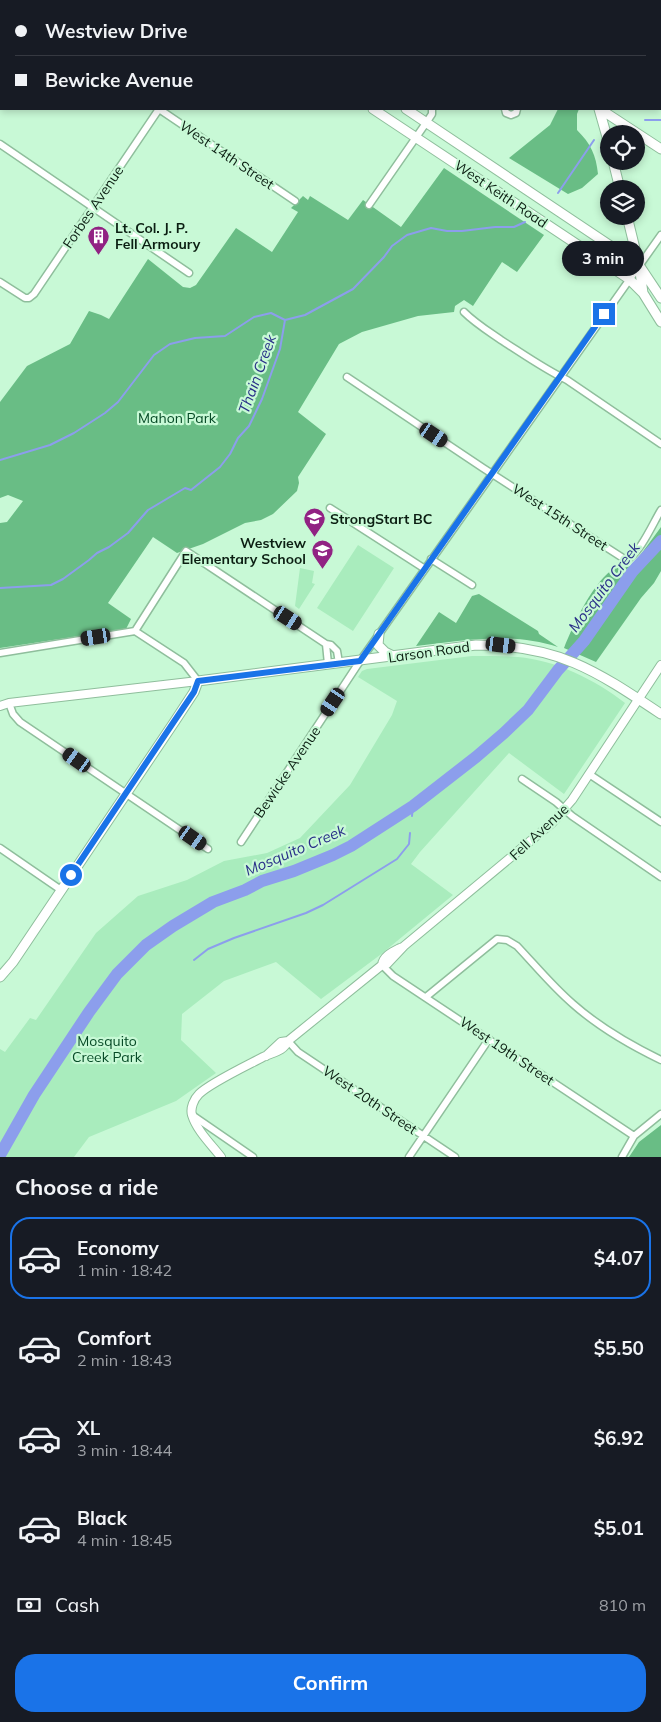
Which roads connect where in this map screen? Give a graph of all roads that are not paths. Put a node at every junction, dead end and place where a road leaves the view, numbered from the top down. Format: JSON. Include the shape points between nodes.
{"nodes":[{"id":1,"x":158,"y":110,"type":"edge"},
{"id":2,"x":160,"y":110,"type":"edge"},
{"id":3,"x":374,"y":110,"type":"edge"},
{"id":4,"x":407,"y":110,"type":"edge"},
{"id":5,"x":432,"y":110,"type":"edge"},
{"id":6,"x":505,"y":110,"type":"edge"},
{"id":7,"x":517,"y":110,"type":"edge"},
{"id":8,"x":600,"y":110,"type":"edge"},
{"id":9,"x":602,"y":110,"type":"edge"},
{"id":10,"x":426,"y":123,"type":"junction"},
{"id":11,"x":604,"y":125,"type":"edge"},
{"id":12,"x":416,"y":138,"type":"junction"},
{"id":13,"x":0,"y":144,"type":"edge"},
{"id":14,"x":661,"y":148,"type":"edge"},
{"id":15,"x":295,"y":201,"type":"dead end"},
{"id":16,"x":369,"y":205,"type":"dead end"},
{"id":17,"x":94,"y":207,"type":"junction"},
{"id":18,"x":629,"y":225,"type":"edge"},
{"id":19,"x":661,"y":235,"type":"edge"},
{"id":20,"x":639,"y":265,"type":"junction"},
{"id":21,"x":189,"y":272,"type":"dead end"},
{"id":22,"x":629,"y":279,"type":"junction"},
{"id":23,"x":0,"y":282,"type":"edge"},
{"id":24,"x":643,"y":293,"type":"junction"},
{"id":25,"x":661,"y":298,"type":"edge"},
{"id":26,"x":464,"y":312,"type":"dead end"},
{"id":27,"x":661,"y":322,"type":"edge"},
{"id":28,"x":347,"y":377,"type":"dead end"},
{"id":29,"x":560,"y":377,"type":"junction"},
{"id":30,"x":661,"y":444,"type":"edge"},
{"id":31,"x":492,"y":473,"type":"junction"},
{"id":32,"x":330,"y":508,"type":"dead end"},
{"id":33,"x":661,"y":510,"type":"edge"},
{"id":34,"x":432,"y":559,"type":"junction"},
{"id":35,"x":425,"y":569,"type":"junction"},
{"id":36,"x":472,"y":586,"type":"dead end"},
{"id":37,"x":134,"y":631,"type":"junction"},
{"id":38,"x":379,"y":634,"type":"junction"},
{"id":39,"x":326,"y":644,"type":"junction"},
{"id":40,"x":0,"y":653,"type":"edge"},
{"id":41,"x":393,"y":656,"type":"junction"},
{"id":42,"x":360,"y":661,"type":"junction"},
{"id":43,"x":339,"y":663,"type":"junction"},
{"id":44,"x":328,"y":664,"type":"junction"},
{"id":45,"x":661,"y":665,"type":"edge"},
{"id":46,"x":198,"y":681,"type":"junction"},
{"id":47,"x":639,"y":700,"type":"junction"},
{"id":48,"x":9,"y":703,"type":"junction"},
{"id":49,"x":0,"y":706,"type":"edge"},
{"id":50,"x":661,"y":714,"type":"edge"},
{"id":51,"x":590,"y":774,"type":"junction"},
{"id":52,"x":522,"y":779,"type":"dead end"},
{"id":53,"x":126,"y":792,"type":"junction"},
{"id":54,"x":564,"y":810,"type":"junction"},
{"id":55,"x":661,"y":822,"type":"edge"},
{"id":56,"x":241,"y":842,"type":"dead end"},
{"id":57,"x":0,"y":848,"type":"edge"},
{"id":58,"x":208,"y":849,"type":"dead end"},
{"id":59,"x":661,"y":877,"type":"edge"},
{"id":60,"x":61,"y":890,"type":"junction"},
{"id":61,"x":382,"y":965,"type":"junction"},
{"id":62,"x":0,"y":977,"type":"edge"},
{"id":63,"x":426,"y":997,"type":"junction"},
{"id":64,"x":489,"y":1040,"type":"junction"},
{"id":65,"x":288,"y":1041,"type":"junction"},
{"id":66,"x":661,"y":1060,"type":"edge"},
{"id":67,"x":661,"y":1114,"type":"edge"},
{"id":68,"x":192,"y":1115,"type":"junction"},
{"id":69,"x":424,"y":1136,"type":"junction"},
{"id":70,"x":634,"y":1136,"type":"junction"},
{"id":71,"x":221,"y":1157,"type":"edge"},
{"id":72,"x":253,"y":1157,"type":"edge"},
{"id":73,"x":410,"y":1157,"type":"edge"},
{"id":74,"x":455,"y":1157,"type":"edge"},
{"id":75,"x":622,"y":1157,"type":"edge"}],
"edges":[{"from":1,"to":17,"type":"street","name":"Forbes Avenue"},
{"from":2,"to":15,"type":"street","name":"West 14th Street"},
{"from":3,"to":12,"type":"main road","name":"West Keith Road"},
{"from":4,"to":10,"type":"main road","name":"West Keith Road"},
{"from":5,"to":10,"type":"street"},
{"from":6,"to":7,"type":"street","via":[[511,115]]},
{"from":8,"to":11,"type":"main road"},
{"from":9,"to":14,"type":"main road"},
{"from":10,"to":12,"type":"street"},
{"from":10,"to":20,"type":"main road","name":"West Keith Road"},
{"from":12,"to":16,"type":"street"},
{"from":12,"to":22,"type":"main road","name":"West Keith Road"},
{"from":13,"to":17,"type":"street"},
{"from":17,"to":21,"type":"street"},
{"from":17,"to":23,"type":"street","name":"Forbes Avenue","via":[[29,298]]},
{"from":18,"to":20,"type":"main road"},
{"from":19,"to":20,"type":"street","name":"Bewicke Avenue"},
{"from":20,"to":22,"type":"street","name":"Bewicke Avenue"},
{"from":20,"to":24,"type":"main road"},
{"from":20,"to":25,"type":"main road"},
{"from":22,"to":24,"type":"main road","name":"West Keith Road"},
{"from":22,"to":29,"type":"street","name":"Bewicke Avenue"},
{"from":24,"to":27,"type":"main road"},
{"from":26,"to":29,"type":"street"},
{"from":28,"to":31,"type":"street","name":"West 15th Street"},
{"from":29,"to":30,"type":"street"},
{"from":29,"to":31,"type":"street","name":"Bewicke Avenue"},
{"from":31,"to":33,"type":"street","name":"West 15th Street","via":[[623,558],[629,559],[633,555]]},
{"from":31,"to":34,"type":"street","name":"Bewicke Avenue"},
{"from":32,"to":35,"type":"street"},
{"from":34,"to":35,"type":"street","name":"Bewicke Avenue"},
{"from":34,"to":36,"type":"street"},
{"from":35,"to":38,"type":"street","name":"Bewicke Avenue"},
{"from":37,"to":39,"type":"street","via":[[186,551]]},
{"from":37,"to":40,"type":"street"},
{"from":37,"to":46,"type":"street","via":[[184,663]]},
{"from":38,"to":41,"type":"main road","via":[[378,645]]},
{"from":38,"to":42,"type":"street","name":"Bewicke Avenue"},
{"from":39,"to":43,"type":"street","via":[[337,651]]},
{"from":39,"to":44,"type":"street"},
{"from":41,"to":42,"type":"main road","name":"Larson Road"},
{"from":41,"to":47,"type":"main road","name":"Larson Road","via":[[476,645],[527,648],[580,664]]},
{"from":42,"to":43,"type":"main road","name":"Larson Road"},
{"from":42,"to":56,"type":"street","name":"Bewicke Avenue"},
{"from":43,"to":44,"type":"main road","name":"Larson Road"},
{"from":44,"to":46,"type":"main road","name":"Larson Road"},
{"from":45,"to":47,"type":"street","name":"Fell Avenue"},
{"from":46,"to":48,"type":"street","name":"Larson Road"},
{"from":46,"to":53,"type":"main road","via":[[194,692]]},
{"from":47,"to":50,"type":"main road","name":"Larson Road"},
{"from":47,"to":51,"type":"street","name":"Fell Avenue"},
{"from":48,"to":49,"type":"street","name":"Larson Road"},
{"from":48,"to":53,"type":"street","via":[[20,722]]},
{"from":51,"to":54,"type":"street","name":"Fell Avenue"},
{"from":51,"to":55,"type":"street"},
{"from":52,"to":54,"type":"street"},
{"from":53,"to":58,"type":"street"},
{"from":53,"to":60,"type":"main road"},
{"from":54,"to":59,"type":"street"},
{"from":54,"to":61,"type":"street","name":"Fell Avenue"},
{"from":57,"to":60,"type":"street"},
{"from":60,"to":62,"type":"main road"},
{"from":61,"to":63,"type":"street","name":"West 19th Street"},
{"from":61,"to":65,"type":"street","name":"Fell Avenue"},
{"from":63,"to":64,"type":"street","name":"West 19th Street"},
{"from":63,"to":66,"type":"street","via":[[498,939],[507,940],[591,1019]]},
{"from":64,"to":69,"type":"street"},
{"from":64,"to":70,"type":"street","name":"West 19th Street"},
{"from":65,"to":68,"type":"street","name":"Fell Avenue","via":[[277,1053],[201,1092],[193,1102]]},
{"from":65,"to":69,"type":"street","name":"West 20th Street","via":[[298,1052]]},
{"from":67,"to":70,"type":"street"},
{"from":68,"to":71,"type":"street","via":[[197,1127]]},
{"from":68,"to":72,"type":"street"},
{"from":69,"to":73,"type":"street"},
{"from":69,"to":74,"type":"street","name":"West 20th Street"},
{"from":70,"to":75,"type":"street"}]}
